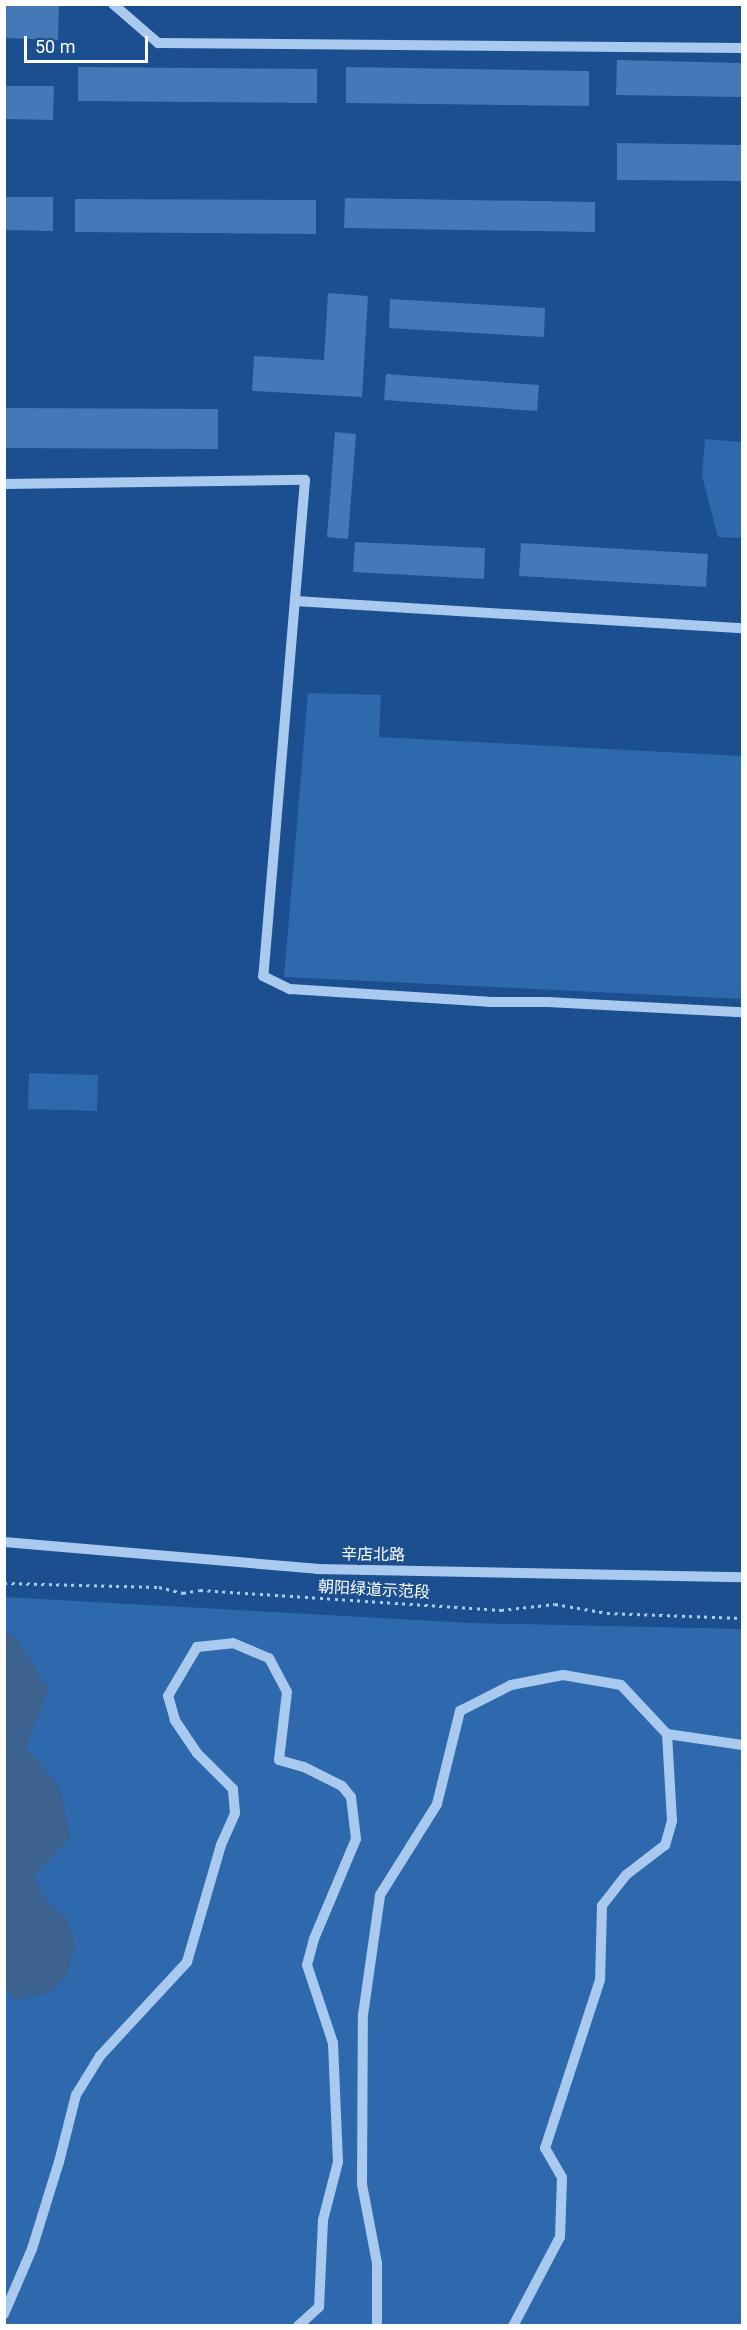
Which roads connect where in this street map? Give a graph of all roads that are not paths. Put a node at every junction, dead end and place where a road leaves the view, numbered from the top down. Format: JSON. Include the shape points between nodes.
{"nodes":[{"id":1,"x":113,"y":4,"type":"edge"},
{"id":2,"x":742,"y":48,"type":"edge"},
{"id":3,"x":4,"y":484,"type":"edge"},
{"id":4,"x":295,"y":601,"type":"junction"},
{"id":5,"x":742,"y":628,"type":"edge"},
{"id":6,"x":742,"y":1012,"type":"edge"},
{"id":7,"x":4,"y":1542,"type":"edge"},
{"id":8,"x":742,"y":1577,"type":"edge"},
{"id":9,"x":668,"y":1734,"type":"junction"},
{"id":10,"x":742,"y":1745,"type":"edge"},
{"id":11,"x":4,"y":2314,"type":"edge"},
{"id":12,"x":298,"y":2325,"type":"edge"},
{"id":13,"x":377,"y":2325,"type":"edge"},
{"id":14,"x":513,"y":2325,"type":"edge"}],
"edges":[{"from":1,"to":2,"type":"street","via":[[158,43]]},
{"from":3,"to":4,"type":"street","via":[[305,480]]},
{"from":4,"to":5,"type":"street"},
{"from":4,"to":6,"type":"street","via":[[263,976],[290,989]]},
{"from":7,"to":8,"type":"street","name":"辛店北路","via":[[317,1569]]},
{"from":9,"to":10,"type":"street"},
{"from":9,"to":13,"type":"street","via":[[621,1685],[563,1676],[512,1685],[460,1711],[437,1804],[380,1895],[363,2015],[362,2184],[377,2263]]},
{"from":9,"to":14,"type":"street","via":[[672,1821],[665,1845],[626,1875],[602,1906],[600,1980],[545,2148],[562,2178],[560,2237]]},
{"from":11,"to":12,"type":"street","via":[[32,2249],[76,2095],[100,2056],[187,1962],[221,1845],[235,1813],[234,1789],[197,1753],[175,1720],[168,1696],[197,1647],[234,1643],[269,1658],[286,1692],[279,1760],[304,1767],[342,1786],[351,1797],[356,1839],[314,1939],[308,1965],[333,2043],[338,2162],[323,2220],[319,2307]]}]}
